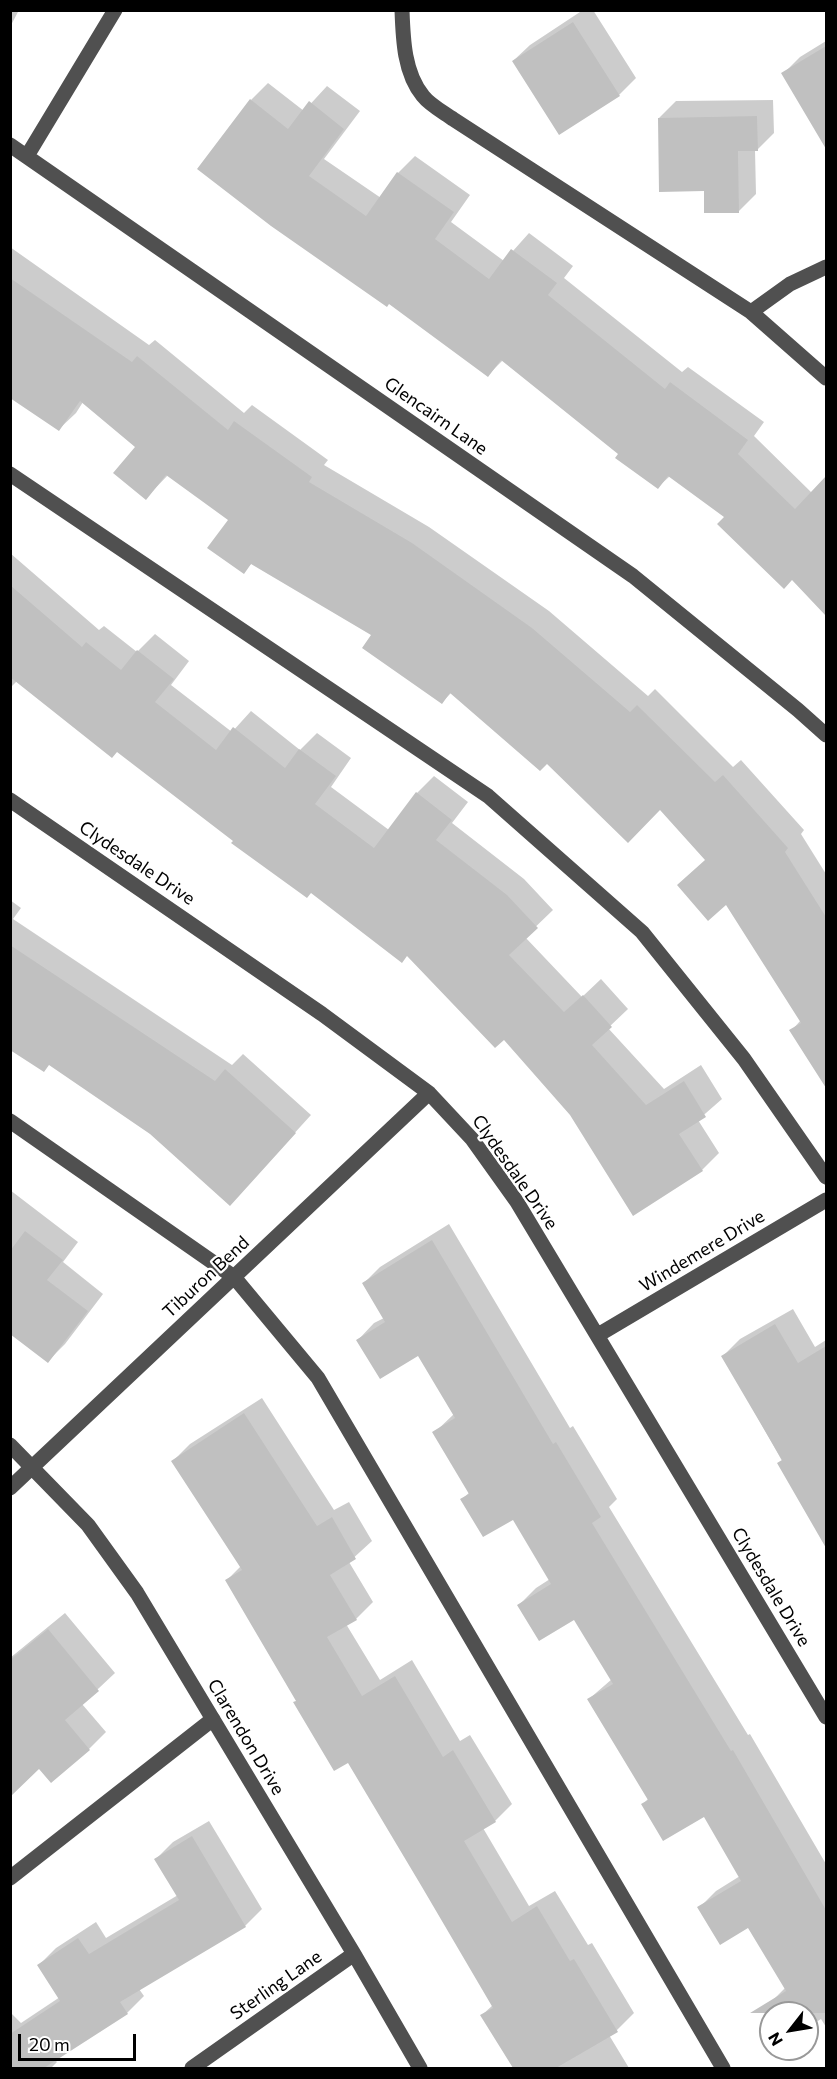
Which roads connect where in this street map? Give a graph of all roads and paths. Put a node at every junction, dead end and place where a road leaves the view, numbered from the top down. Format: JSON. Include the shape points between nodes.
{"nodes":[{"id":1,"x":115,"y":10,"type":"edge"},
{"id":2,"x":402,"y":10,"type":"edge"},
{"id":3,"x":10,"y":145,"type":"edge"},
{"id":4,"x":27,"y":156,"type":"junction"},
{"id":5,"x":826,"y":267,"type":"edge"},
{"id":6,"x":752,"y":312,"type":"junction"},
{"id":7,"x":826,"y":378,"type":"edge"},
{"id":8,"x":10,"y":474,"type":"edge"},
{"id":9,"x":826,"y":735,"type":"edge"},
{"id":10,"x":10,"y":801,"type":"edge"},
{"id":11,"x":429,"y":1093,"type":"junction"},
{"id":12,"x":10,"y":1120,"type":"edge"},
{"id":13,"x":826,"y":1177,"type":"edge"},
{"id":14,"x":826,"y":1200,"type":"edge"},
{"id":15,"x":234,"y":1277,"type":"junction"},
{"id":16,"x":598,"y":1335,"type":"junction"},
{"id":17,"x":10,"y":1445,"type":"edge"},
{"id":18,"x":32,"y":1468,"type":"junction"},
{"id":19,"x":10,"y":1488,"type":"edge"},
{"id":20,"x":826,"y":1717,"type":"edge"},
{"id":21,"x":213,"y":1719,"type":"junction"},
{"id":22,"x":10,"y":1878,"type":"edge"},
{"id":23,"x":354,"y":1954,"type":"junction"},
{"id":24,"x":192,"y":2068,"type":"edge"},
{"id":25,"x":420,"y":2068,"type":"edge"},
{"id":26,"x":723,"y":2068,"type":"edge"}],
"edges":[{"from":1,"to":4,"type":"street"},
{"from":2,"to":6,"type":"street","via":[[411,77],[424,98]]},
{"from":3,"to":4,"type":"street","name":"Glencairn Lane"},
{"from":4,"to":9,"type":"street","name":"Glencairn Lane","via":[[633,576]]},
{"from":5,"to":6,"type":"street","via":[[790,284]]},
{"from":6,"to":7,"type":"street"},
{"from":8,"to":13,"type":"street","via":[[488,796],[642,932],[744,1059]]},
{"from":10,"to":11,"type":"street","name":"Clydesdale Drive","via":[[322,1014]]},
{"from":11,"to":15,"type":"street","name":"Tiburon Bend"},
{"from":11,"to":16,"type":"street","name":"Clydesdale Drive","via":[[472,1139],[517,1202]]},
{"from":12,"to":15,"type":"street"},
{"from":14,"to":16,"type":"street","name":"Windemere Drive"},
{"from":15,"to":18,"type":"street","name":"Tiburon Bend"},
{"from":15,"to":26,"type":"street","via":[[318,1378]]},
{"from":16,"to":20,"type":"street","name":"Clydesdale Drive"},
{"from":17,"to":18,"type":"street","name":"Clarendon Drive"},
{"from":18,"to":19,"type":"street","name":"Tiburon Bend"},
{"from":18,"to":21,"type":"street","name":"Clarendon Drive","via":[[88,1525],[137,1593]]},
{"from":21,"to":22,"type":"street"},
{"from":21,"to":23,"type":"street","name":"Clarendon Drive"},
{"from":23,"to":24,"type":"street","name":"Sterling Lane"},
{"from":23,"to":25,"type":"street","name":"Clarendon Drive"}]}
